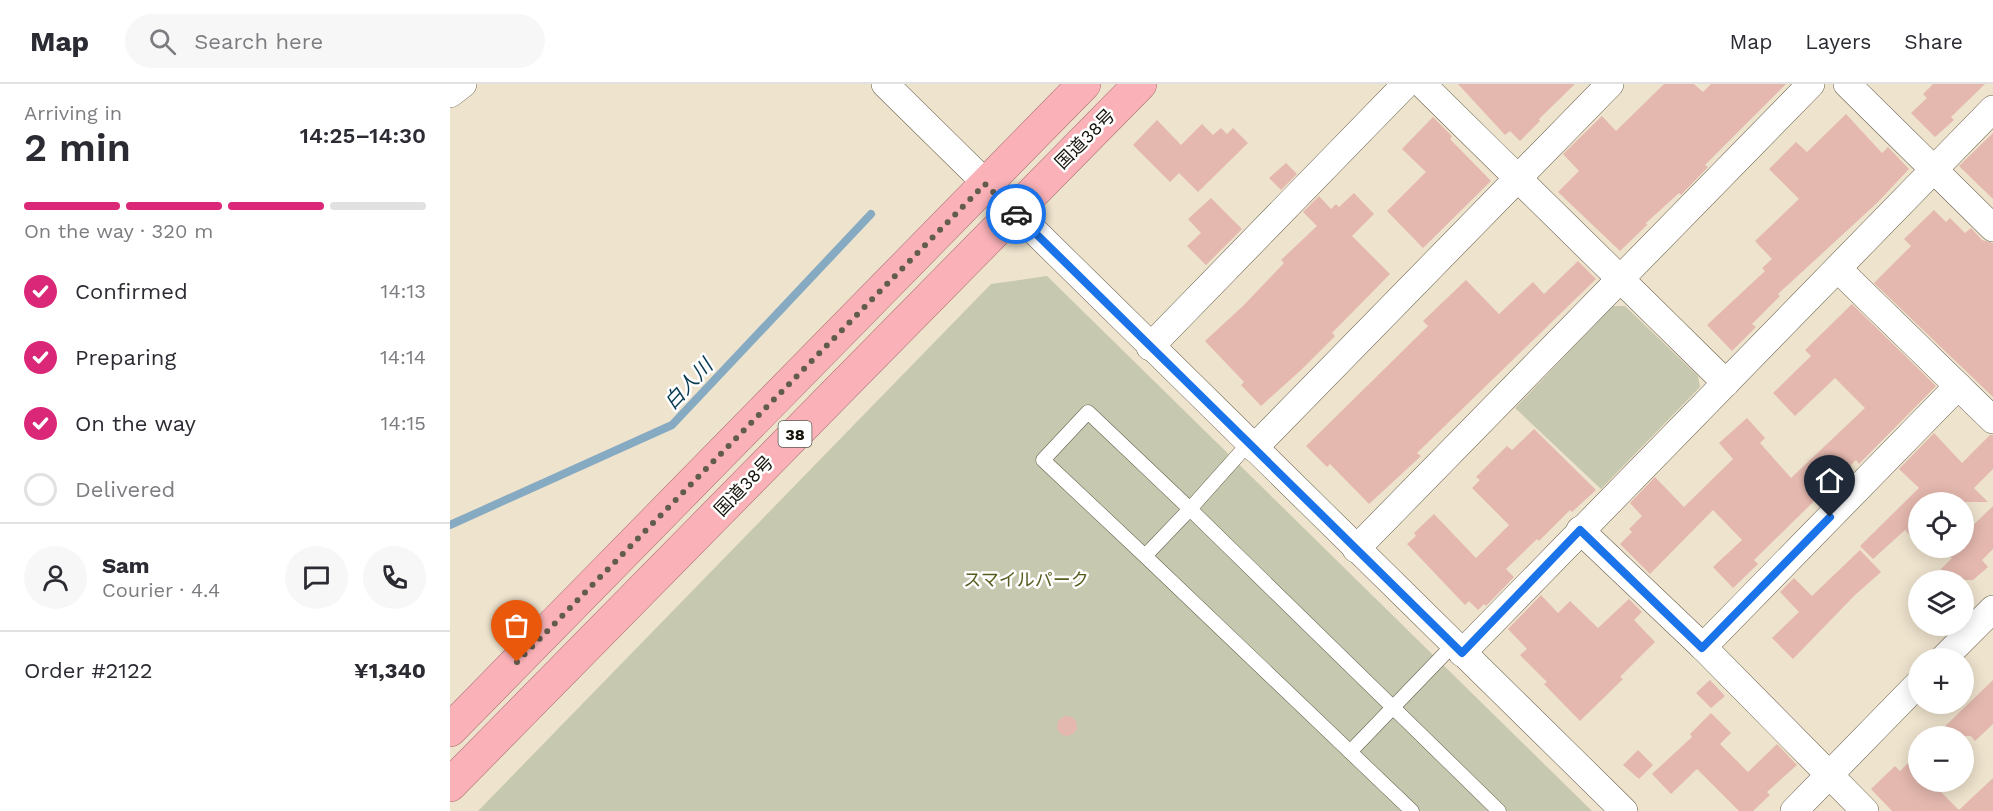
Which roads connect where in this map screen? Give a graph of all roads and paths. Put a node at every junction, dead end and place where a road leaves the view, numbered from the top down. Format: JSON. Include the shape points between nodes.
{"nodes":[{"id":1,"x":462,"y":84,"type":"edge"},
{"id":2,"x":885,"y":84,"type":"edge"},
{"id":3,"x":1140,"y":84,"type":"edge"},
{"id":4,"x":1406,"y":84,"type":"edge"},
{"id":5,"x":1422,"y":84,"type":"edge"},
{"id":6,"x":1610,"y":84,"type":"edge"},
{"id":7,"x":1812,"y":84,"type":"edge"},
{"id":8,"x":1847,"y":84,"type":"edge"},
{"id":9,"x":1077,"y":86,"type":"edge"},
{"id":10,"x":450,"y":94,"type":"edge"},
{"id":11,"x":1993,"y":110,"type":"edge"},
{"id":12,"x":1934,"y":170,"type":"junction"},
{"id":13,"x":1517,"y":179,"type":"junction"},
{"id":14,"x":985,"y":184,"type":"junction"},
{"id":15,"x":1013,"y":212,"type":"junction"},
{"id":16,"x":1993,"y":228,"type":"edge"},
{"id":17,"x":1838,"y":269,"type":"junction"},
{"id":18,"x":1622,"y":279,"type":"junction"},
{"id":19,"x":1150,"y":347,"type":"junction"},
{"id":20,"x":1726,"y":383,"type":"junction"},
{"id":21,"x":1958,"y":386,"type":"junction"},
{"id":22,"x":1993,"y":420,"type":"edge"},
{"id":23,"x":1251,"y":446,"type":"junction"},
{"id":24,"x":1190,"y":508,"type":"junction"},
{"id":25,"x":1580,"y":530,"type":"junction"},
{"id":26,"x":1356,"y":549,"type":"junction"},
{"id":27,"x":1145,"y":556,"type":"junction"},
{"id":28,"x":1993,"y":609,"type":"edge"},
{"id":29,"x":1702,"y":648,"type":"junction"},
{"id":30,"x":1954,"y":648,"type":"edge"},
{"id":31,"x":1457,"y":649,"type":"junction"},
{"id":32,"x":1908,"y":694,"type":"edge"},
{"id":33,"x":1393,"y":706,"type":"junction"},
{"id":34,"x":450,"y":730,"type":"edge"},
{"id":35,"x":1350,"y":752,"type":"junction"},
{"id":36,"x":1828,"y":776,"type":"junction"},
{"id":37,"x":450,"y":785,"type":"edge"},
{"id":38,"x":1412,"y":811,"type":"edge"},
{"id":39,"x":1500,"y":811,"type":"edge"},
{"id":40,"x":1624,"y":811,"type":"edge"},
{"id":41,"x":1794,"y":811,"type":"edge"},
{"id":42,"x":1865,"y":811,"type":"edge"}],
"edges":[{"from":1,"to":10,"type":"street"},
{"from":2,"to":14,"type":"street"},
{"from":3,"to":15,"type":"highway","name":"国道38号","number":"38"},
{"from":4,"to":19,"type":"street"},
{"from":5,"to":13,"type":"street"},
{"from":6,"to":13,"type":"street"},
{"from":7,"to":18,"type":"street"},
{"from":8,"to":12,"type":"street"},
{"from":9,"to":14,"type":"highway","number":"38"},
{"from":11,"to":12,"type":"street"},
{"from":12,"to":16,"type":"street"},
{"from":12,"to":17,"type":"street"},
{"from":13,"to":18,"type":"street"},
{"from":13,"to":23,"type":"street"},
{"from":14,"to":15,"type":"street"},
{"from":14,"to":34,"type":"highway","number":"38"},
{"from":15,"to":19,"type":"street"},
{"from":15,"to":37,"type":"highway","name":"国道38号","number":"38"},
{"from":17,"to":20,"type":"street"},
{"from":17,"to":21,"type":"street"},
{"from":18,"to":20,"type":"street"},
{"from":18,"to":26,"type":"street"},
{"from":19,"to":23,"type":"street"},
{"from":20,"to":25,"type":"street"},
{"from":21,"to":22,"type":"street"},
{"from":21,"to":29,"type":"street"},
{"from":23,"to":24,"type":"lane"},
{"from":23,"to":26,"type":"street"},
{"from":24,"to":27,"type":"lane"},
{"from":24,"to":27,"type":"lane","via":[[1088,412],[1043,460]]},
{"from":24,"to":33,"type":"lane"},
{"from":25,"to":29,"type":"street"},
{"from":25,"to":31,"type":"street"},
{"from":26,"to":31,"type":"street"},
{"from":27,"to":35,"type":"lane"},
{"from":28,"to":30,"type":"street"},
{"from":29,"to":36,"type":"street"},
{"from":31,"to":33,"type":"lane"},
{"from":31,"to":40,"type":"street"},
{"from":32,"to":36,"type":"street"},
{"from":33,"to":35,"type":"lane"},
{"from":33,"to":39,"type":"lane"},
{"from":35,"to":38,"type":"lane"},
{"from":36,"to":41,"type":"street"},
{"from":36,"to":42,"type":"street"}]}
